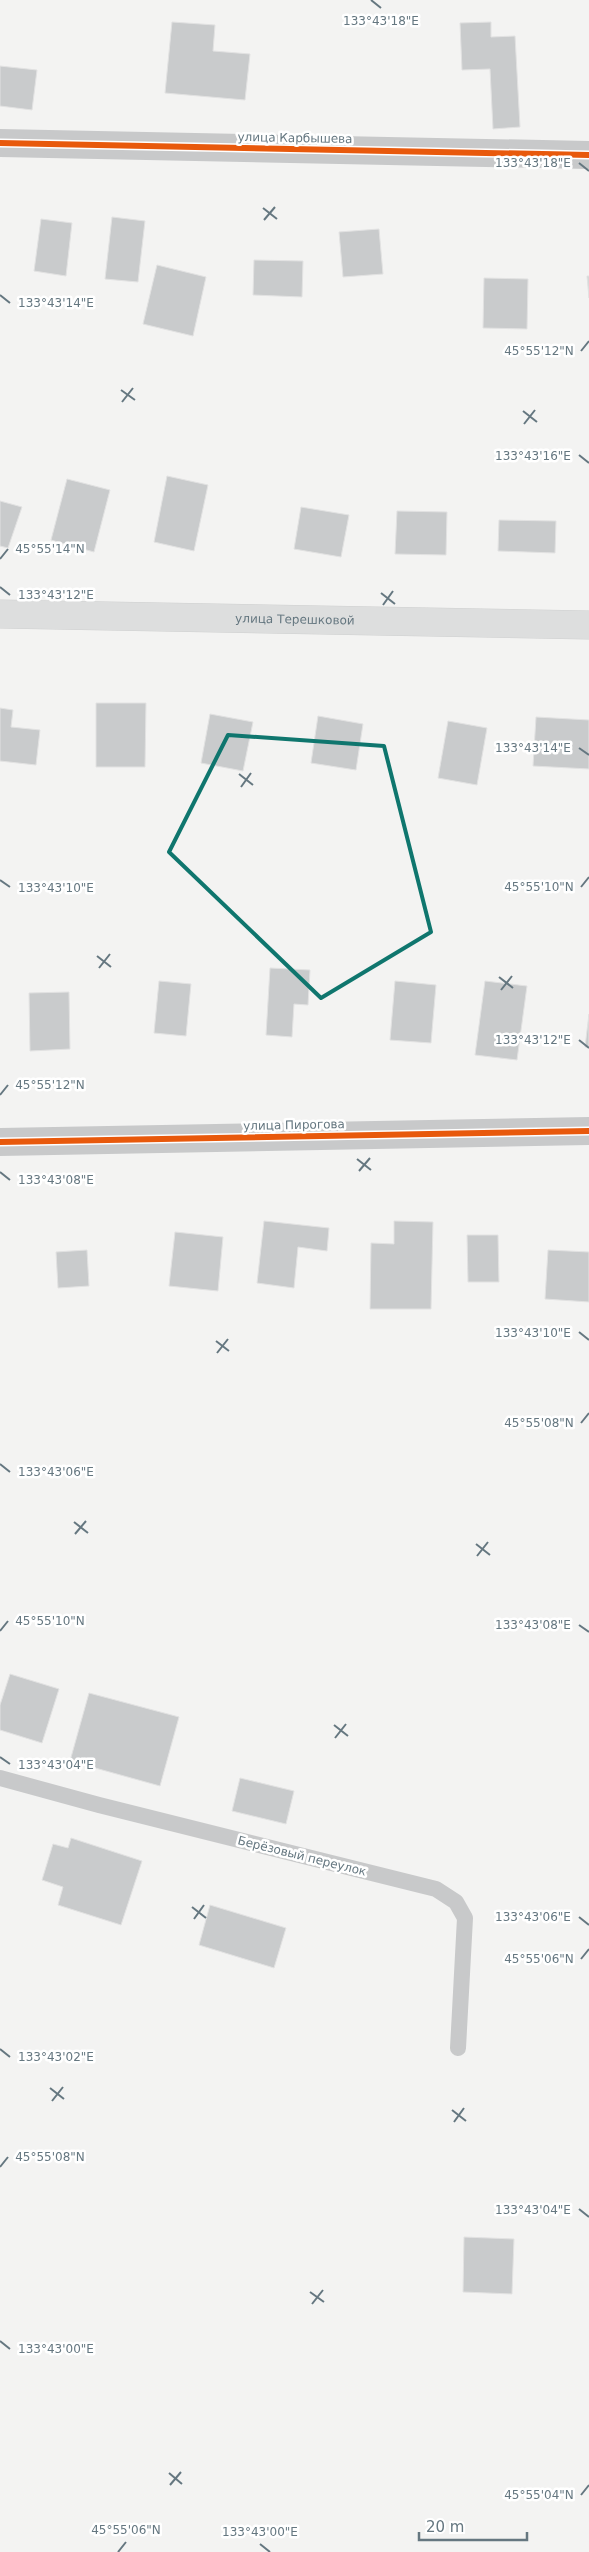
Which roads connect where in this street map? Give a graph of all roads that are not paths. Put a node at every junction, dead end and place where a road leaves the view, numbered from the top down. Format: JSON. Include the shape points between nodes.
{"nodes":[{"id":1,"x":0,"y":144,"type":"edge"},
{"id":2,"x":589,"y":155,"type":"edge"},
{"id":3,"x":0,"y":614,"type":"edge"},
{"id":4,"x":589,"y":625,"type":"edge"},
{"id":5,"x":589,"y":1130,"type":"edge"},
{"id":6,"x":0,"y":1142,"type":"edge"},
{"id":7,"x":0,"y":1778,"type":"edge"},
{"id":8,"x":458,"y":2048,"type":"dead end"}],
"edges":[{"from":1,"to":2,"type":"street","name":"улица Карбышева"},
{"from":3,"to":4,"type":"main road","name":"улица Терешковой"},
{"from":5,"to":6,"type":"street","name":"улица Пирогова"},
{"from":7,"to":8,"type":"lane","name":"Берёзовый переулок","via":[[436,1889],[456,1902],[465,1918]]}]}
